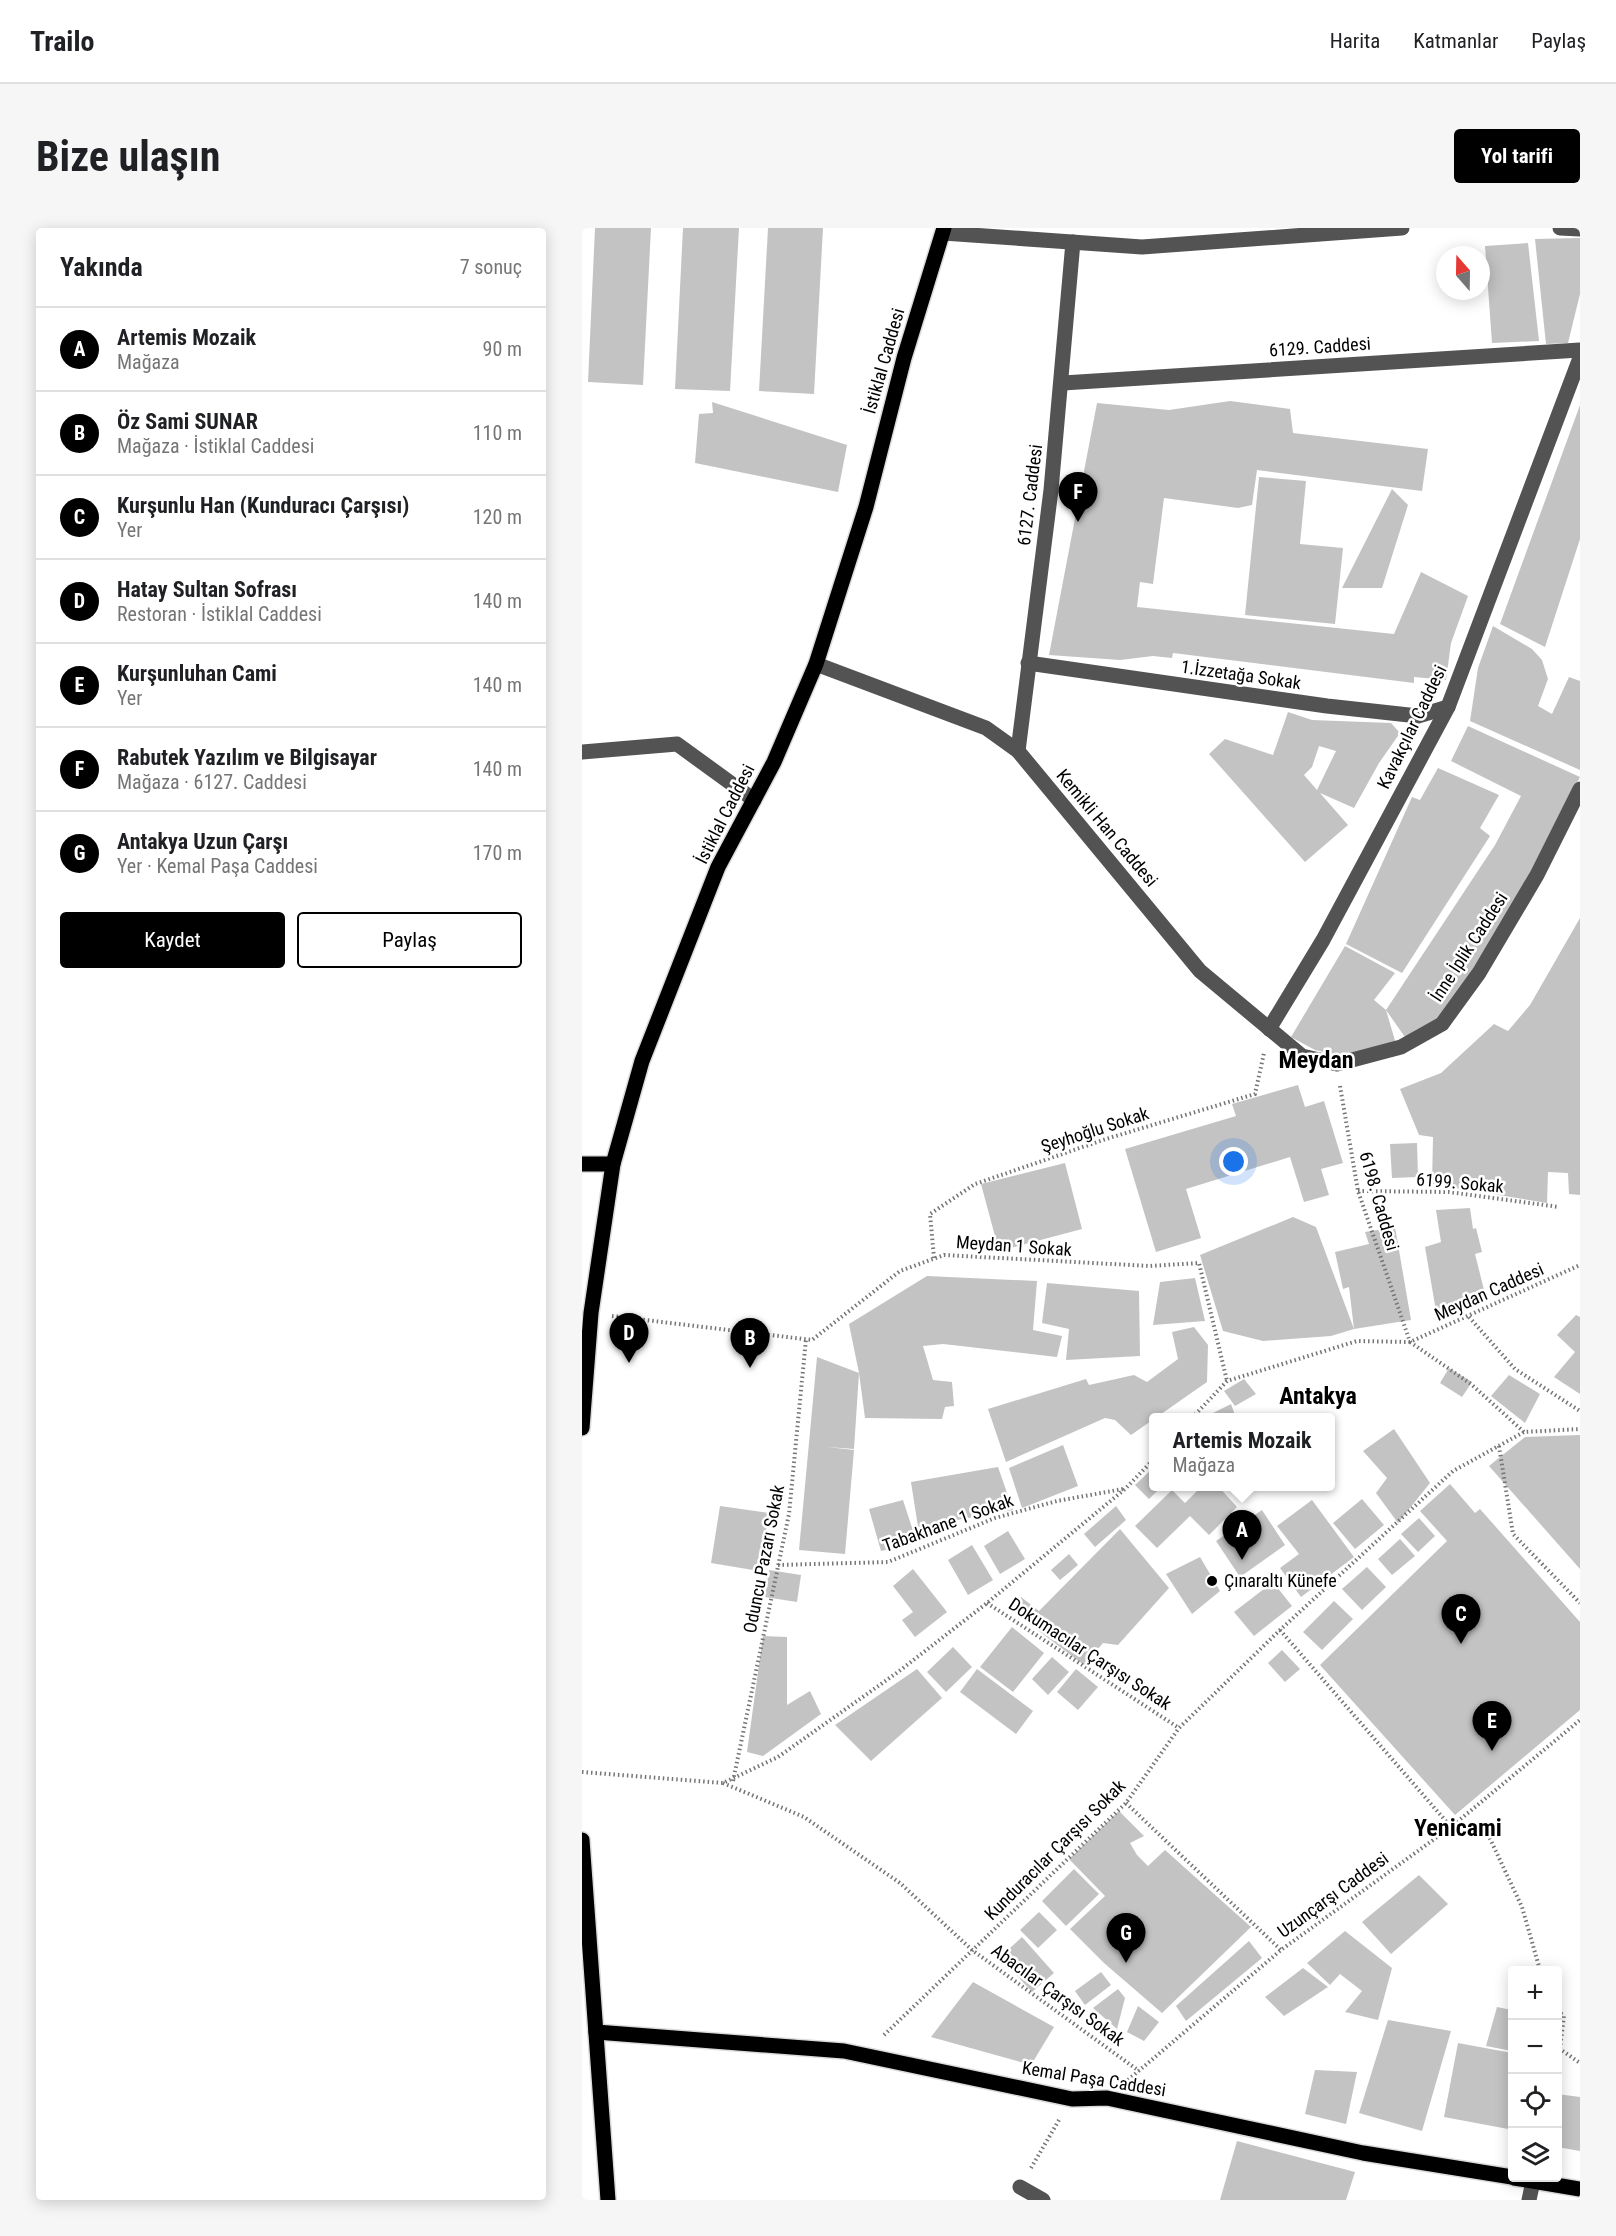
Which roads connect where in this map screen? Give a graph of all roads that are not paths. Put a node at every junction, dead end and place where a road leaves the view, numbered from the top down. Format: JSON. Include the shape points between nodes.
{"nodes":[{"id":1,"x":1402,"y":228,"type":"edge"},
{"id":2,"x":1560,"y":228,"type":"edge"},
{"id":3,"x":1580,"y":229,"type":"edge"},
{"id":4,"x":944,"y":230,"type":"edge"},
{"id":5,"x":1073,"y":242,"type":"junction"},
{"id":6,"x":1580,"y":350,"type":"edge"},
{"id":7,"x":1580,"y":358,"type":"edge"},
{"id":8,"x":1063,"y":384,"type":"junction"},
{"id":9,"x":1028,"y":663,"type":"junction"},
{"id":10,"x":816,"y":664,"type":"junction"},
{"id":11,"x":1448,"y":707,"type":"junction"},
{"id":12,"x":1018,"y":751,"type":"junction"},
{"id":13,"x":582,"y":752,"type":"edge"},
{"id":14,"x":1580,"y":789,"type":"edge"},
{"id":15,"x":754,"y":800,"type":"junction"},
{"id":16,"x":1269,"y":1029,"type":"junction"},
{"id":17,"x":1337,"y":1064,"type":"joint"},
{"id":18,"x":582,"y":1164,"type":"edge"},
{"id":19,"x":613,"y":1164,"type":"junction"},
{"id":20,"x":582,"y":1428,"type":"edge"},
{"id":21,"x":582,"y":1840,"type":"edge"},
{"id":22,"x":596,"y":2032,"type":"junction"},
{"id":23,"x":1508,"y":2176,"type":"edge"},
{"id":24,"x":1533,"y":2182,"type":"edge"},
{"id":25,"x":1539,"y":2182,"type":"edge"},
{"id":26,"x":1020,"y":2187,"type":"road end"},
{"id":27,"x":1580,"y":2189,"type":"edge"},
{"id":28,"x":608,"y":2200,"type":"edge"},
{"id":29,"x":1043,"y":2200,"type":"edge"},
{"id":30,"x":1529,"y":2200,"type":"edge"}],
"edges":[{"from":1,"to":5,"type":"street","via":[[1142,247]]},
{"from":2,"to":3,"type":"street"},
{"from":4,"to":5,"type":"street"},
{"from":4,"to":10,"type":"main road","name":"İstiklal Caddesi","via":[[904,358],[866,507]]},
{"from":5,"to":8,"type":"street","name":"6127. Caddesi"},
{"from":6,"to":8,"type":"street","name":"6129. Caddesi"},
{"from":7,"to":11,"type":"street","name":"Kavakçılar Caddesi"},
{"from":8,"to":9,"type":"street","name":"6127. Caddesi"},
{"from":9,"to":11,"type":"street","name":"1.İzzetağa Sokak","via":[[1418,716]]},
{"from":9,"to":12,"type":"street","name":"6127. Caddesi"},
{"from":10,"to":12,"type":"street","name":"Kemikli Han Caddesi","via":[[986,728]]},
{"from":10,"to":15,"type":"main road","name":"İstiklal Caddesi"},
{"from":11,"to":16,"type":"street","name":"Kavakçılar Caddesi","via":[[1323,940]]},
{"from":12,"to":16,"type":"street","name":"Kemikli Han Caddesi","via":[[1200,971]]},
{"from":13,"to":15,"type":"street","via":[[677,744]]},
{"from":14,"to":17,"type":"street","name":"İnne İplik Caddesi","via":[[1531,885],[1479,973],[1442,1024],[1401,1047]]},
{"from":15,"to":19,"type":"main road","name":"İstiklal Caddesi","via":[[718,867],[642,1061]]},
{"from":16,"to":17,"type":"street","name":"Kemikli Han Caddesi","via":[[1302,1056]]},
{"from":18,"to":19,"type":"main road"},
{"from":19,"to":20,"type":"main road","name":"İstiklal Caddesi","via":[[591,1313]]},
{"from":21,"to":22,"type":"main road"},
{"from":22,"to":23,"type":"main road","name":"Kemal Paşa Caddesi","via":[[864,2055],[1072,2099],[1107,2098],[1363,2153]]},
{"from":22,"to":28,"type":"main road"},
{"from":24,"to":30,"type":"street"},
{"from":25,"to":27,"type":"main road","name":"Kemal Paşa Caddesi"},
{"from":26,"to":29,"type":"street"}]}
